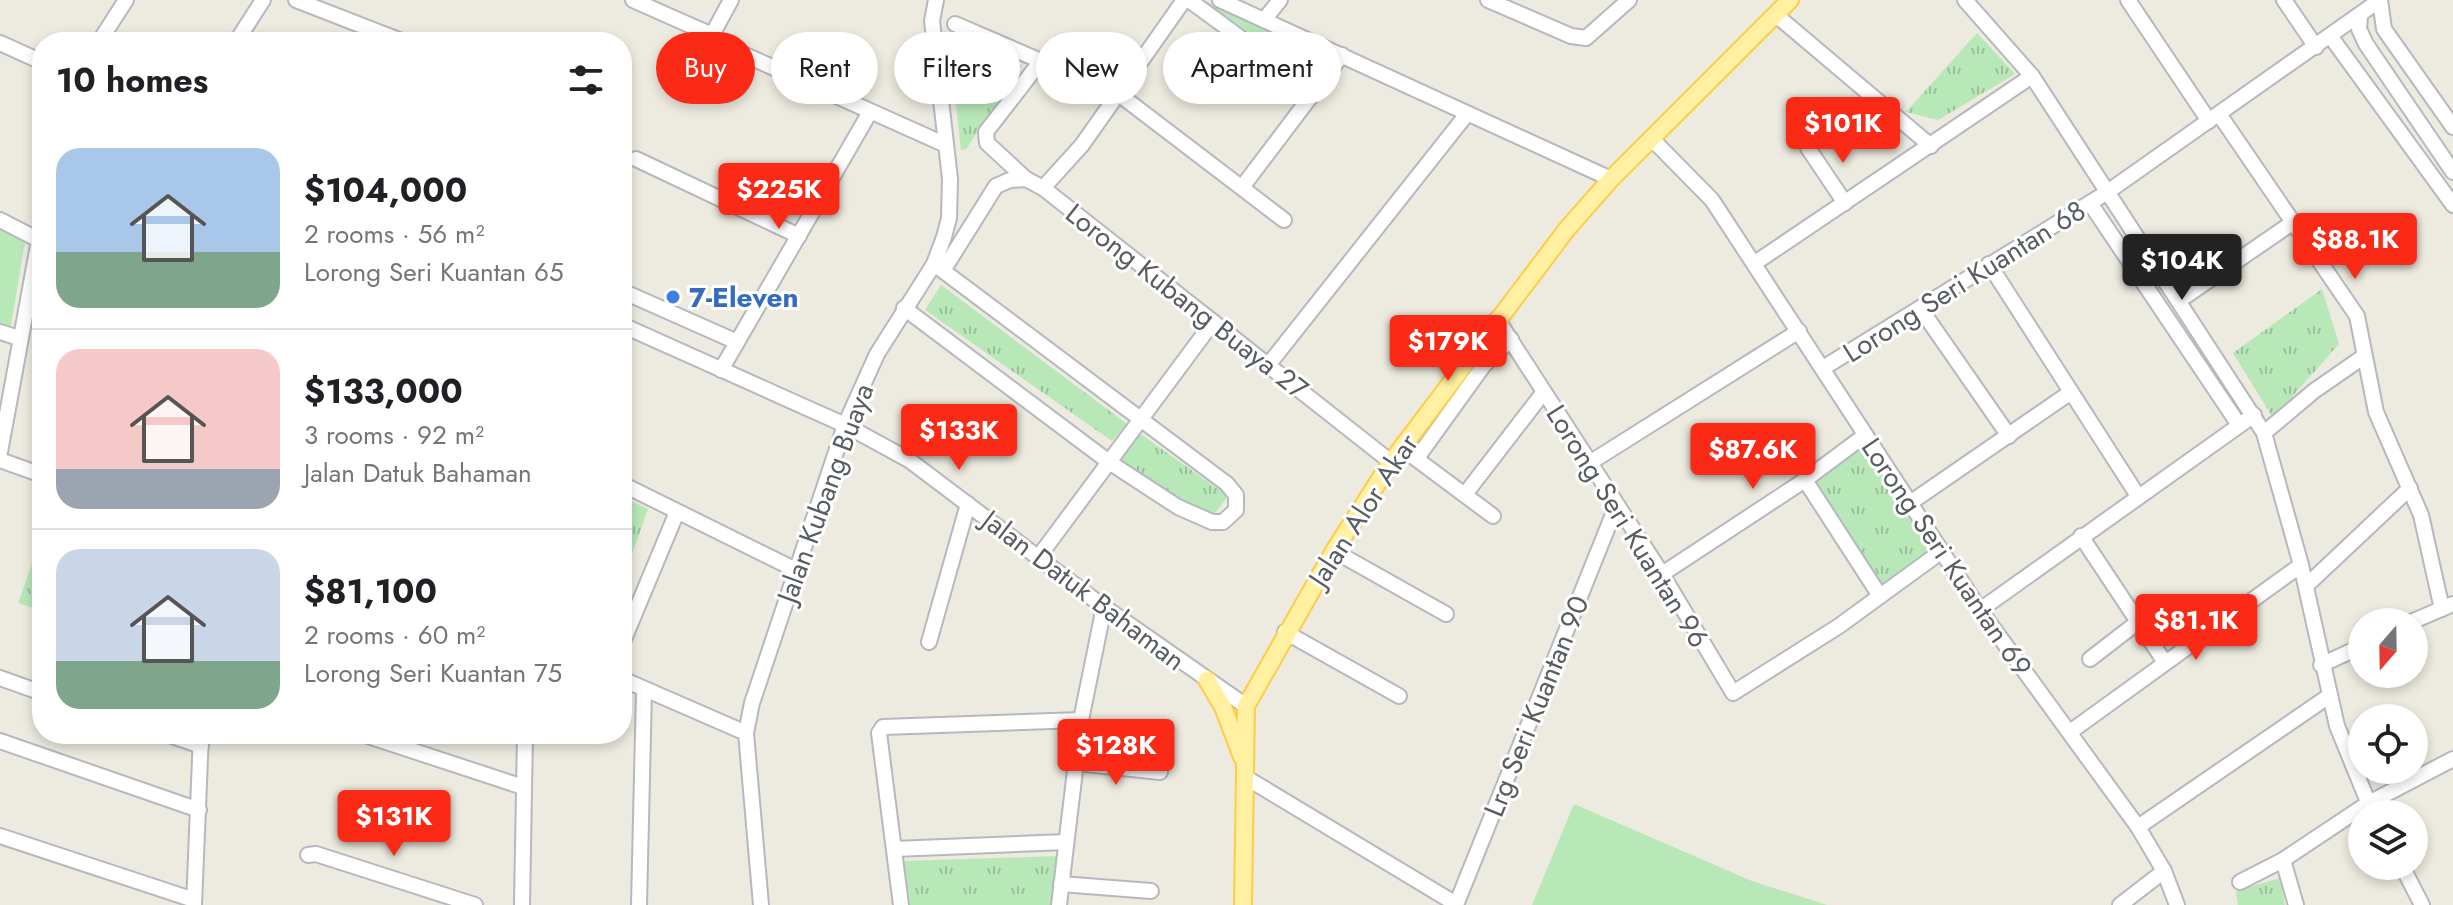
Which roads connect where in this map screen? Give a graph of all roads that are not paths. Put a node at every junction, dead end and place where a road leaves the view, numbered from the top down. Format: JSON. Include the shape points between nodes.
{"nodes":[{"id":1,"x":126,"y":0,"type":"edge"},
{"id":2,"x":263,"y":0,"type":"edge"},
{"id":3,"x":296,"y":0,"type":"edge"},
{"id":4,"x":633,"y":0,"type":"edge"},
{"id":5,"x":731,"y":0,"type":"edge"},
{"id":6,"x":936,"y":0,"type":"edge"},
{"id":7,"x":1186,"y":0,"type":"edge"},
{"id":8,"x":1220,"y":0,"type":"edge"},
{"id":9,"x":1280,"y":0,"type":"edge"},
{"id":10,"x":1488,"y":0,"type":"edge"},
{"id":11,"x":1629,"y":0,"type":"edge"},
{"id":12,"x":1790,"y":0,"type":"edge"},
{"id":13,"x":1965,"y":0,"type":"edge"},
{"id":14,"x":1988,"y":0,"type":"edge"},
{"id":15,"x":2128,"y":0,"type":"edge"},
{"id":16,"x":2284,"y":0,"type":"edge"},
{"id":17,"x":2380,"y":0,"type":"edge"},
{"id":18,"x":1977,"y":12,"type":"junction"},
{"id":19,"x":1776,"y":15,"type":"junction"},
{"id":20,"x":2360,"y":16,"type":"junction"},
{"id":21,"x":1264,"y":20,"type":"junction"},
{"id":22,"x":955,"y":24,"type":"dead end"},
{"id":23,"x":105,"y":32,"type":"edge"},
{"id":24,"x":242,"y":32,"type":"edge"},
{"id":25,"x":375,"y":32,"type":"edge"},
{"id":26,"x":705,"y":32,"type":"edge"},
{"id":27,"x":714,"y":32,"type":"edge"},
{"id":28,"x":1231,"y":32,"type":"edge"},
{"id":29,"x":2331,"y":37,"type":"junction"},
{"id":30,"x":0,"y":43,"type":"edge"},
{"id":31,"x":2316,"y":47,"type":"junction"},
{"id":32,"x":1342,"y":55,"type":"joint"},
{"id":33,"x":1147,"y":56,"type":"edge"},
{"id":34,"x":32,"y":57,"type":"edge"},
{"id":35,"x":1036,"y":59,"type":"edge"},
{"id":36,"x":755,"y":60,"type":"edge"},
{"id":37,"x":1036,"y":68,"type":"edge"},
{"id":38,"x":2032,"y":76,"type":"junction"},
{"id":39,"x":1113,"y":104,"type":"edge"},
{"id":40,"x":1132,"y":104,"type":"edge"},
{"id":41,"x":1303,"y":104,"type":"edge"},
{"id":42,"x":870,"y":112,"type":"junction"},
{"id":43,"x":1467,"y":114,"type":"junction"},
{"id":44,"x":2214,"y":118,"type":"junction"},
{"id":45,"x":2453,"y":127,"type":"edge"},
{"id":46,"x":1651,"y":138,"type":"junction"},
{"id":47,"x":946,"y":145,"type":"junction"},
{"id":48,"x":1931,"y":146,"type":"junction"},
{"id":49,"x":1808,"y":148,"type":"dead end"},
{"id":50,"x":636,"y":159,"type":"dead end"},
{"id":51,"x":2453,"y":172,"type":"edge"},
{"id":52,"x":1026,"y":179,"type":"junction"},
{"id":53,"x":1611,"y":179,"type":"junction"},
{"id":54,"x":1243,"y":186,"type":"junction"},
{"id":55,"x":1043,"y":188,"type":"junction"},
{"id":56,"x":2106,"y":193,"type":"junction"},
{"id":57,"x":1845,"y":203,"type":"junction"},
{"id":58,"x":2090,"y":203,"type":"junction"},
{"id":59,"x":2453,"y":205,"type":"edge"},
{"id":60,"x":0,"y":220,"type":"edge"},
{"id":61,"x":1284,"y":220,"type":"dead end"},
{"id":62,"x":2292,"y":223,"type":"junction"},
{"id":63,"x":32,"y":236,"type":"edge"},
{"id":64,"x":799,"y":236,"type":"junction"},
{"id":65,"x":1755,"y":263,"type":"junction"},
{"id":66,"x":1989,"y":264,"type":"junction"},
{"id":67,"x":939,"y":266,"type":"junction"},
{"id":68,"x":32,"y":277,"type":"edge"},
{"id":69,"x":632,"y":295,"type":"edge"},
{"id":70,"x":2180,"y":300,"type":"junction"},
{"id":71,"x":904,"y":308,"type":"junction"},
{"id":72,"x":1920,"y":308,"type":"junction"},
{"id":73,"x":1497,"y":319,"type":"junction"},
{"id":74,"x":1213,"y":322,"type":"junction"},
{"id":75,"x":632,"y":330,"type":"edge"},
{"id":76,"x":1799,"y":331,"type":"junction"},
{"id":77,"x":0,"y":332,"type":"edge"},
{"id":78,"x":19,"y":338,"type":"junction"},
{"id":79,"x":1511,"y":339,"type":"junction"},
{"id":80,"x":737,"y":342,"type":"junction"},
{"id":81,"x":2363,"y":357,"type":"junction"},
{"id":82,"x":1478,"y":359,"type":"junction"},
{"id":83,"x":1269,"y":364,"type":"junction"},
{"id":84,"x":1823,"y":368,"type":"junction"},
{"id":85,"x":721,"y":370,"type":"junction"},
{"id":86,"x":2071,"y":392,"type":"junction"},
{"id":87,"x":1543,"y":393,"type":"junction"},
{"id":88,"x":2254,"y":415,"type":"junction"},
{"id":89,"x":1140,"y":420,"type":"junction"},
{"id":90,"x":845,"y":425,"type":"junction"},
{"id":91,"x":2239,"y":425,"type":"junction"},
{"id":92,"x":2264,"y":433,"type":"junction"},
{"id":93,"x":1864,"y":436,"type":"junction"},
{"id":94,"x":2009,"y":436,"type":"junction"},
{"id":95,"x":0,"y":452,"type":"edge"},
{"id":96,"x":1395,"y":456,"type":"junction"},
{"id":97,"x":1417,"y":458,"type":"junction"},
{"id":98,"x":0,"y":460,"type":"edge"},
{"id":99,"x":1109,"y":462,"type":"junction"},
{"id":100,"x":1591,"y":462,"type":"junction"},
{"id":101,"x":32,"y":471,"type":"edge"},
{"id":102,"x":1805,"y":480,"type":"junction"},
{"id":103,"x":2410,"y":488,"type":"junction"},
{"id":104,"x":632,"y":489,"type":"edge"},
{"id":105,"x":1466,"y":493,"type":"junction"},
{"id":106,"x":2138,"y":496,"type":"junction"},
{"id":107,"x":1910,"y":503,"type":"junction"},
{"id":108,"x":968,"y":504,"type":"junction"},
{"id":109,"x":1616,"y":507,"type":"junction"},
{"id":110,"x":677,"y":512,"type":"junction"},
{"id":111,"x":1493,"y":516,"type":"dead end"},
{"id":112,"x":2081,"y":536,"type":"junction"},
{"id":113,"x":1334,"y":551,"type":"junction"},
{"id":114,"x":1942,"y":551,"type":"junction"},
{"id":115,"x":1040,"y":555,"type":"junction"},
{"id":116,"x":2301,"y":565,"type":"junction"},
{"id":117,"x":796,"y":570,"type":"junction"},
{"id":118,"x":1662,"y":574,"type":"junction"},
{"id":119,"x":2306,"y":586,"type":"junction"},
{"id":120,"x":1880,"y":596,"type":"junction"},
{"id":121,"x":2448,"y":606,"type":"edge"},
{"id":122,"x":1104,"y":607,"type":"junction"},
{"id":123,"x":1980,"y":610,"type":"junction"},
{"id":124,"x":1446,"y":614,"type":"dead end"},
{"id":125,"x":2428,"y":615,"type":"edge"},
{"id":126,"x":632,"y":620,"type":"edge"},
{"id":127,"x":2138,"y":622,"type":"junction"},
{"id":128,"x":1285,"y":632,"type":"junction"},
{"id":129,"x":929,"y":642,"type":"dead end"},
{"id":130,"x":2348,"y":652,"type":"edge"},
{"id":131,"x":2090,"y":659,"type":"dead end"},
{"id":132,"x":2164,"y":661,"type":"junction"},
{"id":133,"x":2321,"y":665,"type":"junction"},
{"id":134,"x":0,"y":678,"type":"edge"},
{"id":135,"x":1207,"y":680,"type":"junction"},
{"id":136,"x":632,"y":684,"type":"edge"},
{"id":137,"x":32,"y":689,"type":"edge"},
{"id":138,"x":644,"y":690,"type":"junction"},
{"id":139,"x":1399,"y":696,"type":"dead end"},
{"id":140,"x":2329,"y":696,"type":"junction"},
{"id":141,"x":1246,"y":706,"type":"junction"},
{"id":142,"x":1081,"y":720,"type":"junction"},
{"id":143,"x":2070,"y":732,"type":"junction"},
{"id":144,"x":746,"y":733,"type":"junction"},
{"id":145,"x":0,"y":741,"type":"edge"},
{"id":146,"x":201,"y":744,"type":"edge"},
{"id":147,"x":392,"y":744,"type":"edge"},
{"id":148,"x":525,"y":744,"type":"edge"},
{"id":149,"x":2453,"y":759,"type":"edge"},
{"id":150,"x":1076,"y":763,"type":"junction"},
{"id":151,"x":1245,"y":771,"type":"junction"},
{"id":152,"x":1160,"y":772,"type":"dead end"},
{"id":153,"x":523,"y":787,"type":"junction"},
{"id":154,"x":2366,"y":800,"type":"edge"},
{"id":155,"x":2385,"y":800,"type":"edge"},
{"id":156,"x":199,"y":810,"type":"junction"},
{"id":157,"x":2348,"y":822,"type":"edge"},
{"id":158,"x":2138,"y":827,"type":"junction"},
{"id":159,"x":0,"y":836,"type":"edge"},
{"id":160,"x":1066,"y":842,"type":"junction"},
{"id":161,"x":894,"y":849,"type":"junction"},
{"id":162,"x":308,"y":855,"type":"dead end"},
{"id":163,"x":2283,"y":860,"type":"junction"},
{"id":164,"x":2164,"y":871,"type":"junction"},
{"id":165,"x":2409,"y":880,"type":"edge"},
{"id":166,"x":2240,"y":882,"type":"dead end"},
{"id":167,"x":1061,"y":884,"type":"junction"},
{"id":168,"x":1151,"y":891,"type":"dead end"},
{"id":169,"x":194,"y":902,"type":"edge"},
{"id":170,"x":1456,"y":904,"type":"edge"},
{"id":171,"x":475,"y":905,"type":"edge"},
{"id":172,"x":522,"y":905,"type":"edge"},
{"id":173,"x":639,"y":905,"type":"edge"},
{"id":174,"x":761,"y":905,"type":"edge"},
{"id":175,"x":901,"y":905,"type":"edge"},
{"id":176,"x":1059,"y":905,"type":"edge"},
{"id":177,"x":1243,"y":905,"type":"edge"},
{"id":178,"x":2120,"y":905,"type":"edge"},
{"id":179,"x":2177,"y":905,"type":"edge"},
{"id":180,"x":2296,"y":905,"type":"edge"},
{"id":181,"x":2422,"y":905,"type":"edge"}],
"edges":[{"from":1,"to":23,"type":"street"},
{"from":2,"to":24,"type":"street"},
{"from":3,"to":25,"type":"street"},
{"from":4,"to":26,"type":"street"},
{"from":5,"to":27,"type":"street"},
{"from":6,"to":47,"type":"street","name":"Jalan Kubang Buaya","via":[[932,21]]},
{"from":7,"to":28,"type":"street"},
{"from":7,"to":33,"type":"street"},
{"from":8,"to":21,"type":"street"},
{"from":9,"to":21,"type":"street"},
{"from":10,"to":11,"type":"street","via":[[1586,38]]},
{"from":12,"to":19,"type":"main road","name":"Jalan Alor Akar"},
{"from":13,"to":18,"type":"street"},
{"from":14,"to":18,"type":"street"},
{"from":15,"to":44,"type":"street"},
{"from":16,"to":31,"type":"street"},
{"from":17,"to":20,"type":"street","name":"Lorong Seri Kuantan 68"},
{"from":17,"to":45,"type":"street","via":[[2384,29]]},
{"from":18,"to":38,"type":"street"},
{"from":19,"to":46,"type":"main road","name":"Jalan Alor Akar"},
{"from":19,"to":48,"type":"street"},
{"from":20,"to":29,"type":"street","name":"Lorong Seri Kuantan 68"},
{"from":20,"to":51,"type":"street","via":[[2366,44]]},
{"from":21,"to":32,"type":"street"},
{"from":22,"to":35,"type":"street"},
{"from":29,"to":31,"type":"street","name":"Lorong Seri Kuantan 68"},
{"from":29,"to":59,"type":"street"},
{"from":30,"to":34,"type":"street"},
{"from":31,"to":44,"type":"street","name":"Lorong Seri Kuantan 68"},
{"from":32,"to":43,"type":"street"},
{"from":36,"to":42,"type":"street"},
{"from":37,"to":52,"type":"street","name":"Lorong Kubang Buaya 27","via":[[984,138]]},
{"from":38,"to":48,"type":"street"},
{"from":38,"to":56,"type":"street"},
{"from":39,"to":55,"type":"street"},
{"from":40,"to":54,"type":"street"},
{"from":41,"to":54,"type":"street"},
{"from":42,"to":47,"type":"street"},
{"from":42,"to":64,"type":"street"},
{"from":43,"to":53,"type":"street"},
{"from":43,"to":83,"type":"street"},
{"from":44,"to":56,"type":"street","name":"Lorong Seri Kuantan 68"},
{"from":44,"to":62,"type":"street"},
{"from":46,"to":53,"type":"main road","name":"Jalan Alor Akar"},
{"from":46,"to":65,"type":"street","name":"Lorong Seri Kuantan 69","via":[[1712,200]]},
{"from":47,"to":67,"type":"street","name":"Jalan Kubang Buaya","via":[[949,218]]},
{"from":48,"to":57,"type":"street"},
{"from":49,"to":57,"type":"street"},
{"from":50,"to":64,"type":"street"},
{"from":52,"to":55,"type":"street","name":"Lorong Kubang Buaya 27"},
{"from":52,"to":67,"type":"street","via":[[996,186]]},
{"from":53,"to":73,"type":"main road","name":"Jalan Alor Akar"},
{"from":54,"to":61,"type":"street"},
{"from":55,"to":74,"type":"street","name":"Lorong Kubang Buaya 27"},
{"from":56,"to":58,"type":"street","name":"Lorong Seri Kuantan 68"},
{"from":56,"to":70,"type":"street"},
{"from":57,"to":65,"type":"street"},
{"from":58,"to":66,"type":"street","name":"Lorong Seri Kuantan 68"},
{"from":58,"to":91,"type":"street"},
{"from":60,"to":63,"type":"street"},
{"from":62,"to":70,"type":"street"},
{"from":62,"to":81,"type":"street","via":[[2357,316]]},
{"from":64,"to":80,"type":"street"},
{"from":65,"to":76,"type":"street","name":"Lorong Seri Kuantan 69"},
{"from":66,"to":72,"type":"street","name":"Lorong Seri Kuantan 68"},
{"from":66,"to":86,"type":"street"},
{"from":67,"to":71,"type":"street","name":"Jalan Kubang Buaya"},
{"from":67,"to":89,"type":"street"},
{"from":68,"to":78,"type":"street"},
{"from":69,"to":80,"type":"street"},
{"from":70,"to":88,"type":"street"},
{"from":71,"to":90,"type":"street","name":"Jalan Kubang Buaya"},
{"from":71,"to":99,"type":"street"},
{"from":72,"to":84,"type":"street","name":"Lorong Seri Kuantan 68"},
{"from":72,"to":94,"type":"street"},
{"from":73,"to":79,"type":"street","name":"Lorong Seri Kuantan 96"},
{"from":73,"to":82,"type":"main road","name":"Jalan Alor Akar"},
{"from":74,"to":83,"type":"street","name":"Lorong Kubang Buaya 27"},
{"from":74,"to":89,"type":"street"},
{"from":75,"to":85,"type":"street","name":"Jalan Datuk Bahaman"},
{"from":76,"to":84,"type":"street","name":"Lorong Seri Kuantan 69"},
{"from":76,"to":100,"type":"street"},
{"from":77,"to":78,"type":"street"},
{"from":78,"to":95,"type":"street"},
{"from":79,"to":82,"type":"street"},
{"from":79,"to":87,"type":"street","name":"Lorong Seri Kuantan 96"},
{"from":80,"to":85,"type":"street"},
{"from":81,"to":92,"type":"street"},
{"from":81,"to":103,"type":"street","via":[[2376,412]]},
{"from":82,"to":96,"type":"main road","name":"Jalan Alor Akar"},
{"from":82,"to":97,"type":"street"},
{"from":83,"to":96,"type":"street","name":"Lorong Kubang Buaya 27"},
{"from":84,"to":93,"type":"street","name":"Lorong Seri Kuantan 69"},
{"from":85,"to":90,"type":"street","name":"Jalan Datuk Bahaman"},
{"from":86,"to":94,"type":"street"},
{"from":86,"to":106,"type":"street"},
{"from":87,"to":100,"type":"street","name":"Lorong Seri Kuantan 96"},
{"from":87,"to":105,"type":"street"},
{"from":88,"to":91,"type":"street"},
{"from":88,"to":92,"type":"street"},
{"from":89,"to":99,"type":"street"},
{"from":89,"to":99,"type":"street","via":[[1227,484],[1236,495],[1231,518],[1202,520]]},
{"from":90,"to":108,"type":"street","name":"Jalan Datuk Bahaman","via":[[909,460]]},
{"from":90,"to":117,"type":"street","name":"Jalan Kubang Buaya"},
{"from":91,"to":106,"type":"street"},
{"from":92,"to":116,"type":"street"},
{"from":93,"to":102,"type":"street"},
{"from":93,"to":107,"type":"street","name":"Lorong Seri Kuantan 69"},
{"from":94,"to":107,"type":"street"},
{"from":96,"to":97,"type":"street","name":"Lorong Kubang Buaya 27"},
{"from":96,"to":113,"type":"main road","name":"Jalan Alor Akar"},
{"from":97,"to":105,"type":"street","name":"Lorong Kubang Buaya 27"},
{"from":98,"to":101,"type":"street"},
{"from":99,"to":115,"type":"street"},
{"from":100,"to":109,"type":"street","name":"Lorong Seri Kuantan 96"},
{"from":102,"to":118,"type":"street"},
{"from":102,"to":120,"type":"street"},
{"from":103,"to":119,"type":"street"},
{"from":103,"to":121,"type":"street"},
{"from":104,"to":110,"type":"street"},
{"from":105,"to":111,"type":"street","name":"Lorong Kubang Buaya 27"},
{"from":106,"to":112,"type":"street"},
{"from":107,"to":114,"type":"street","name":"Lorong Seri Kuantan 69"},
{"from":108,"to":115,"type":"street","name":"Jalan Datuk Bahaman"},
{"from":108,"to":129,"type":"street"},
{"from":109,"to":118,"type":"street","name":"Lorong Seri Kuantan 96"},
{"from":109,"to":170,"type":"street","name":"Lrg Seri Kuantan 90"},
{"from":110,"to":117,"type":"street"},
{"from":110,"to":126,"type":"street"},
{"from":112,"to":123,"type":"street"},
{"from":112,"to":127,"type":"street"},
{"from":113,"to":124,"type":"street"},
{"from":113,"to":128,"type":"main road","name":"Jalan Alor Akar"},
{"from":114,"to":120,"type":"street"},
{"from":114,"to":123,"type":"street","name":"Lorong Seri Kuantan 69"},
{"from":115,"to":122,"type":"street","name":"Jalan Datuk Bahaman"},
{"from":116,"to":119,"type":"street"},
{"from":116,"to":132,"type":"street"},
{"from":117,"to":144,"type":"street","name":"Jalan Kubang Buaya"},
{"from":118,"to":120,"type":"street","name":"Lorong Seri Kuantan 96","via":[[1733,693]]},
{"from":119,"to":133,"type":"street"},
{"from":121,"to":125,"type":"street"},
{"from":122,"to":135,"type":"street","name":"Jalan Datuk Bahaman"},
{"from":122,"to":142,"type":"street"},
{"from":123,"to":143,"type":"street","name":"Lorong Seri Kuantan 69"},
{"from":127,"to":131,"type":"street"},
{"from":127,"to":132,"type":"street"},
{"from":128,"to":139,"type":"street"},
{"from":128,"to":141,"type":"main road","name":"Jalan Alor Akar"},
{"from":130,"to":133,"type":"street"},
{"from":132,"to":143,"type":"street"},
{"from":133,"to":140,"type":"street"},
{"from":134,"to":137,"type":"street"},
{"from":135,"to":141,"type":"street","name":"Jalan Datuk Bahaman"},
{"from":135,"to":151,"type":"main road","via":[[1223,707]]},
{"from":136,"to":138,"type":"street"},
{"from":138,"to":144,"type":"street"},
{"from":138,"to":173,"type":"street"},
{"from":140,"to":154,"type":"street"},
{"from":140,"to":158,"type":"street"},
{"from":141,"to":151,"type":"main road","name":"Jalan Alor Akar"},
{"from":142,"to":150,"type":"street"},
{"from":142,"to":161,"type":"street","via":[[883,727],[879,733]]},
{"from":143,"to":158,"type":"street","name":"Lorong Seri Kuantan 69"},
{"from":144,"to":174,"type":"street","name":"Jalan Kubang Buaya"},
{"from":145,"to":156,"type":"street"},
{"from":146,"to":156,"type":"street"},
{"from":147,"to":153,"type":"street"},
{"from":148,"to":153,"type":"street"},
{"from":149,"to":155,"type":"street"},
{"from":150,"to":152,"type":"street"},
{"from":150,"to":160,"type":"street"},
{"from":151,"to":170,"type":"street"},
{"from":151,"to":177,"type":"main road","name":"Jalan Alor Akar"},
{"from":153,"to":172,"type":"street"},
{"from":156,"to":169,"type":"street"},
{"from":157,"to":163,"type":"street"},
{"from":158,"to":164,"type":"street","name":"Lorong Seri Kuantan 69"},
{"from":159,"to":169,"type":"street"},
{"from":160,"to":161,"type":"street"},
{"from":160,"to":167,"type":"street"},
{"from":161,"to":175,"type":"street"},
{"from":162,"to":171,"type":"street"},
{"from":163,"to":166,"type":"street"},
{"from":163,"to":180,"type":"street"},
{"from":164,"to":178,"type":"street"},
{"from":164,"to":179,"type":"street","name":"Lorong Seri Kuantan 69"},
{"from":165,"to":181,"type":"street"},
{"from":167,"to":168,"type":"street"},
{"from":167,"to":176,"type":"street"}]}
